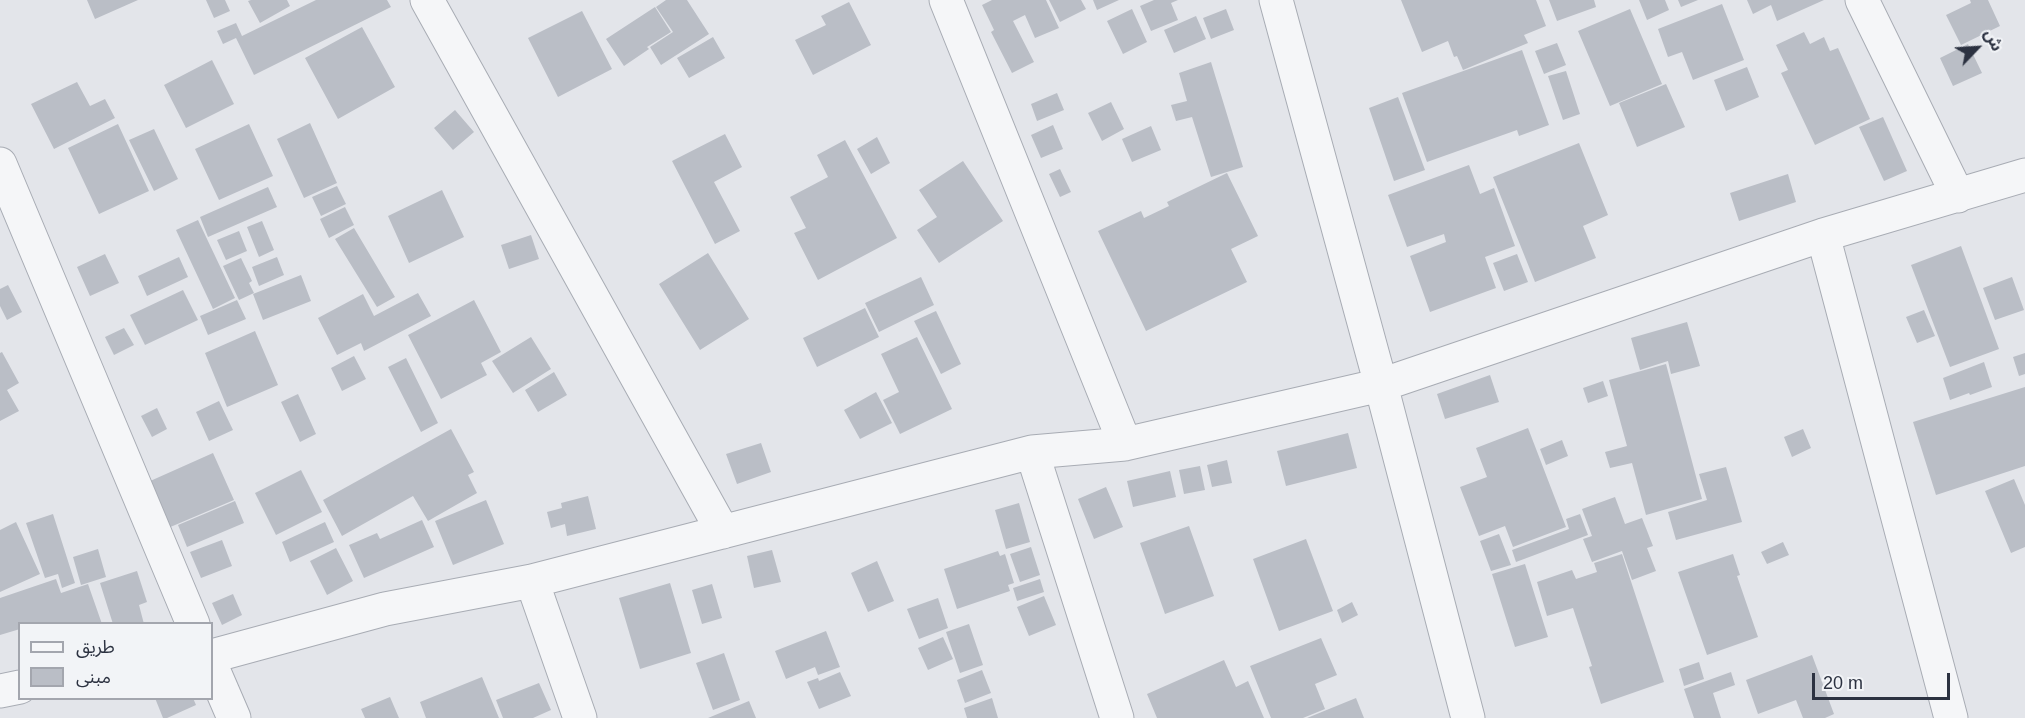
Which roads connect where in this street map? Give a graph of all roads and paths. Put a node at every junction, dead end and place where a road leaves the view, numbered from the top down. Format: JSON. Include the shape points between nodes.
{"nodes":[{"id":1,"x":427,"y":0,"type":"edge"},
{"id":2,"x":946,"y":0,"type":"edge"},
{"id":3,"x":1276,"y":0,"type":"edge"},
{"id":4,"x":1862,"y":0,"type":"edge"},
{"id":5,"x":0,"y":164,"type":"edge"},
{"id":6,"x":2025,"y":175,"type":"edge"},
{"id":7,"x":1958,"y":196,"type":"junction"},
{"id":8,"x":1823,"y":235,"type":"junction"},
{"id":9,"x":1381,"y":386,"type":"junction"},
{"id":10,"x":1125,"y":444,"type":"junction"},
{"id":11,"x":1032,"y":452,"type":"junction"},
{"id":12,"x":723,"y":532,"type":"junction"},
{"id":13,"x":532,"y":581,"type":"junction"},
{"id":14,"x":192,"y":622,"type":"edge"},
{"id":15,"x":213,"y":656,"type":"edge"},
{"id":16,"x":213,"y":669,"type":"edge"},
{"id":17,"x":18,"y":687,"type":"edge"},
{"id":18,"x":0,"y":690,"type":"edge"},
{"id":19,"x":234,"y":718,"type":"edge"},
{"id":20,"x":580,"y":718,"type":"edge"},
{"id":21,"x":1117,"y":718,"type":"edge"},
{"id":22,"x":1468,"y":718,"type":"edge"},
{"id":23,"x":1952,"y":718,"type":"edge"}],
"edges":[{"from":1,"to":12,"type":"street"},
{"from":2,"to":10,"type":"street"},
{"from":3,"to":9,"type":"street"},
{"from":4,"to":7,"type":"street"},
{"from":5,"to":14,"type":"street"},
{"from":6,"to":7,"type":"street"},
{"from":7,"to":8,"type":"street"},
{"from":8,"to":9,"type":"street"},
{"from":8,"to":23,"type":"street"},
{"from":9,"to":10,"type":"street"},
{"from":9,"to":22,"type":"street"},
{"from":10,"to":11,"type":"street"},
{"from":11,"to":12,"type":"street"},
{"from":11,"to":21,"type":"street"},
{"from":12,"to":13,"type":"street"},
{"from":13,"to":15,"type":"street","via":[[385,609]]},
{"from":13,"to":20,"type":"street"},
{"from":16,"to":19,"type":"street"},
{"from":17,"to":18,"type":"street"}]}
